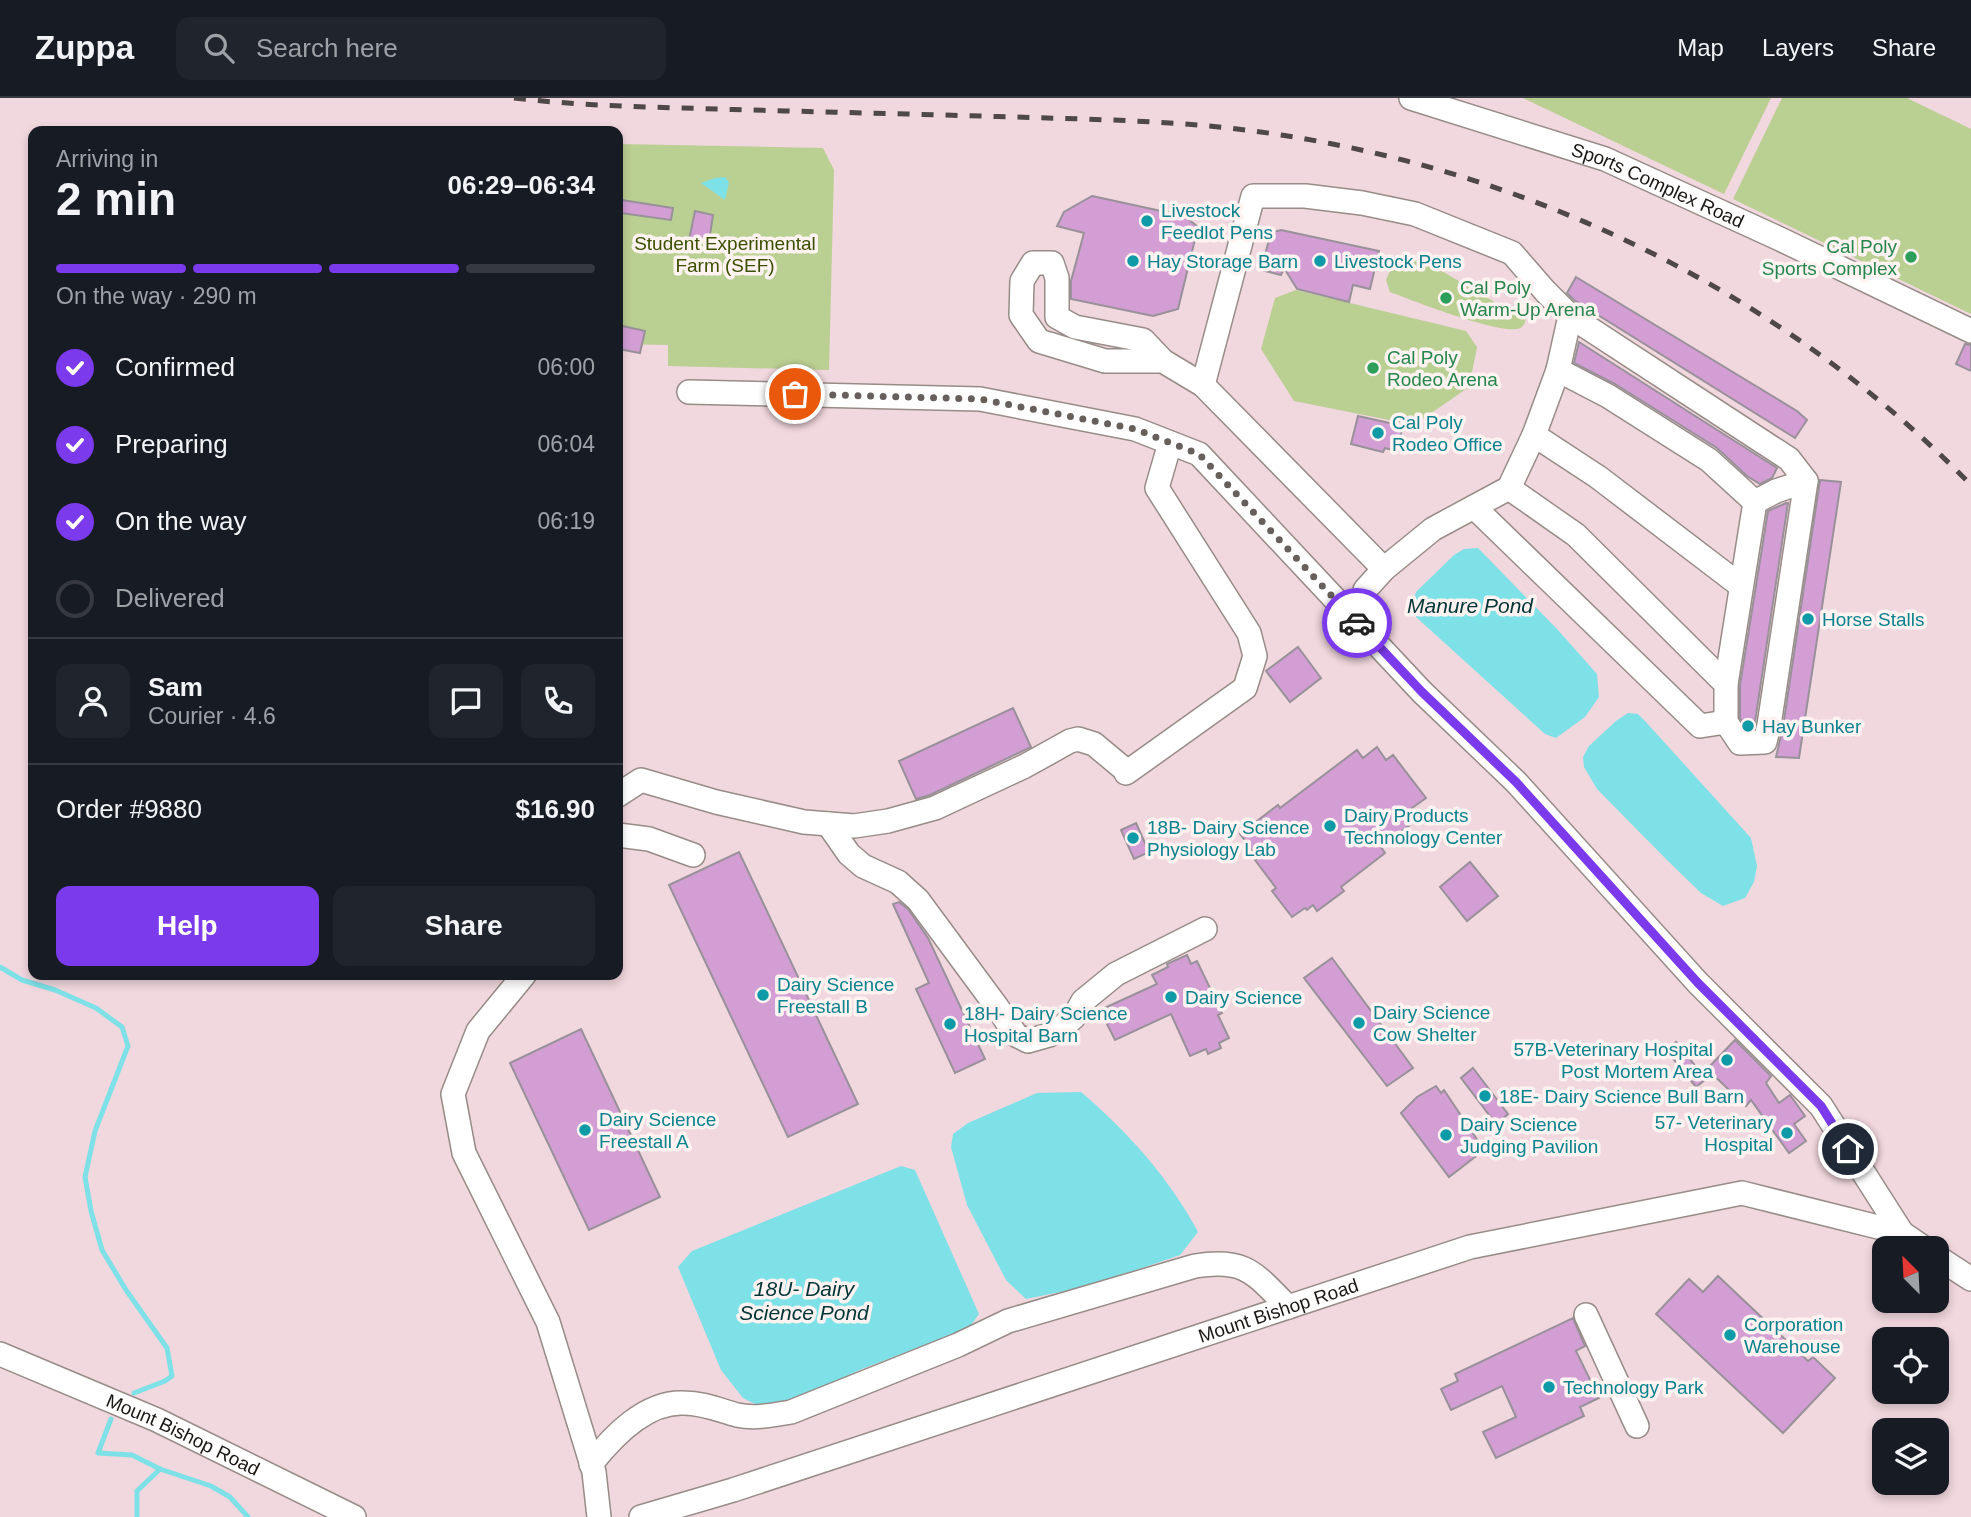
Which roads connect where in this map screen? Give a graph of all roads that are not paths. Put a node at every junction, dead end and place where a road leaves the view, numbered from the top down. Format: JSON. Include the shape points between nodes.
{"nodes":[{"id":1,"x":1411,"y":98,"type":"edge"},
{"id":2,"x":1570,"y":316,"type":"junction"},
{"id":3,"x":1971,"y":331,"type":"edge"},
{"id":4,"x":1163,"y":361,"type":"junction"},
{"id":5,"x":1558,"y":370,"type":"junction"},
{"id":6,"x":1203,"y":386,"type":"junction"},
{"id":7,"x":689,"y":392,"type":"dead end"},
{"id":8,"x":1534,"y":435,"type":"junction"},
{"id":9,"x":1170,"y":443,"type":"junction"},
{"id":10,"x":1806,"y":481,"type":"junction"},
{"id":11,"x":1508,"y":488,"type":"junction"},
{"id":12,"x":1755,"y":502,"type":"junction"},
{"id":13,"x":1474,"y":507,"type":"junction"},
{"id":14,"x":1384,"y":569,"type":"junction"},
{"id":15,"x":1741,"y":586,"type":"junction"},
{"id":16,"x":1362,"y":628,"type":"junction"},
{"id":17,"x":1726,"y":684,"type":"junction"},
{"id":18,"x":1726,"y":722,"type":"junction"},
{"id":19,"x":623,"y":792,"type":"edge"},
{"id":20,"x":828,"y":824,"type":"junction"},
{"id":21,"x":623,"y":836,"type":"edge"},
{"id":22,"x":693,"y":855,"type":"dead end"},
{"id":23,"x":1205,"y":929,"type":"dead end"},
{"id":24,"x":520,"y":980,"type":"edge"},
{"id":25,"x":1902,"y":1233,"type":"junction"},
{"id":26,"x":1906,"y":1236,"type":"edge"},
{"id":27,"x":1950,"y":1265,"type":"edge"},
{"id":28,"x":1971,"y":1279,"type":"edge"},
{"id":29,"x":1288,"y":1307,"type":"junction"},
{"id":30,"x":1586,"y":1315,"type":"dead end"},
{"id":31,"x":3,"y":1358,"type":"edge"},
{"id":32,"x":1637,"y":1426,"type":"dead end"},
{"id":33,"x":592,"y":1464,"type":"junction"},
{"id":34,"x":354,"y":1517,"type":"edge"},
{"id":35,"x":598,"y":1517,"type":"edge"},
{"id":36,"x":641,"y":1517,"type":"edge"}],
"edges":[{"from":1,"to":3,"type":"street","name":"Sports Complex Road","via":[[1605,159]]},
{"from":2,"to":5,"type":"street"},
{"from":2,"to":6,"type":"street","via":[[1513,253],[1415,214],[1305,196],[1253,196]]},
{"from":2,"to":10,"type":"street","via":[[1789,459]]},
{"from":4,"to":4,"type":"street","via":[[1105,361],[1040,341],[1021,316],[1022,281],[1033,263],[1052,263],[1057,278],[1057,317],[1075,327],[1143,340]]},
{"from":4,"to":6,"type":"street"},
{"from":5,"to":8,"type":"street"},
{"from":5,"to":12,"type":"street","via":[[1709,460]]},
{"from":6,"to":14,"type":"street"},
{"from":7,"to":9,"type":"street","via":[[980,399],[1135,429]]},
{"from":8,"to":11,"type":"street"},
{"from":8,"to":15,"type":"street","via":[[1598,477]]},
{"from":9,"to":16,"type":"street","via":[[1199,454]]},
{"from":9,"to":20,"type":"street","via":[[1157,488],[1249,634],[1255,656],[1245,688],[1125,771],[1094,744],[1078,739],[935,808],[888,821]]},
{"from":10,"to":12,"type":"street"},
{"from":10,"to":18,"type":"street","via":[[1765,742],[1740,743]]},
{"from":11,"to":13,"type":"street"},
{"from":11,"to":17,"type":"street","via":[[1577,535]]},
{"from":12,"to":15,"type":"street"},
{"from":13,"to":14,"type":"street","via":[[1433,529]]},
{"from":13,"to":18,"type":"street","via":[[1700,726]]},
{"from":14,"to":16,"type":"street","via":[[1365,590]]},
{"from":15,"to":17,"type":"street"},
{"from":16,"to":25,"type":"street","via":[[1516,782],[1698,983],[1821,1106]]},
{"from":17,"to":18,"type":"street"},
{"from":19,"to":20,"type":"street","via":[[641,780],[716,803]]},
{"from":20,"to":23,"type":"street","via":[[863,866],[898,882],[918,900],[1016,1035],[1028,1041],[1066,1024],[1083,1001],[1116,974]]},
{"from":21,"to":22,"type":"street","via":[[649,839]]},
{"from":24,"to":33,"type":"street","via":[[478,1031],[453,1094],[464,1153],[548,1322]]},
{"from":25,"to":26,"type":"street","name":"Mount Bishop Road"},
{"from":25,"to":29,"type":"street","name":"Mount Bishop Road","via":[[1742,1193],[1470,1247]]},
{"from":27,"to":28,"type":"street"},
{"from":29,"to":33,"type":"street","via":[[1247,1268],[1216,1263],[1195,1266],[1008,1321],[791,1412],[739,1415],[682,1402],[664,1406],[629,1424]]},
{"from":29,"to":36,"type":"street","name":"Mount Bishop Road"},
{"from":30,"to":32,"type":"street"},
{"from":31,"to":34,"type":"street","name":"Mount Bishop Road","via":[[157,1420]]},
{"from":33,"to":35,"type":"street"}]}
